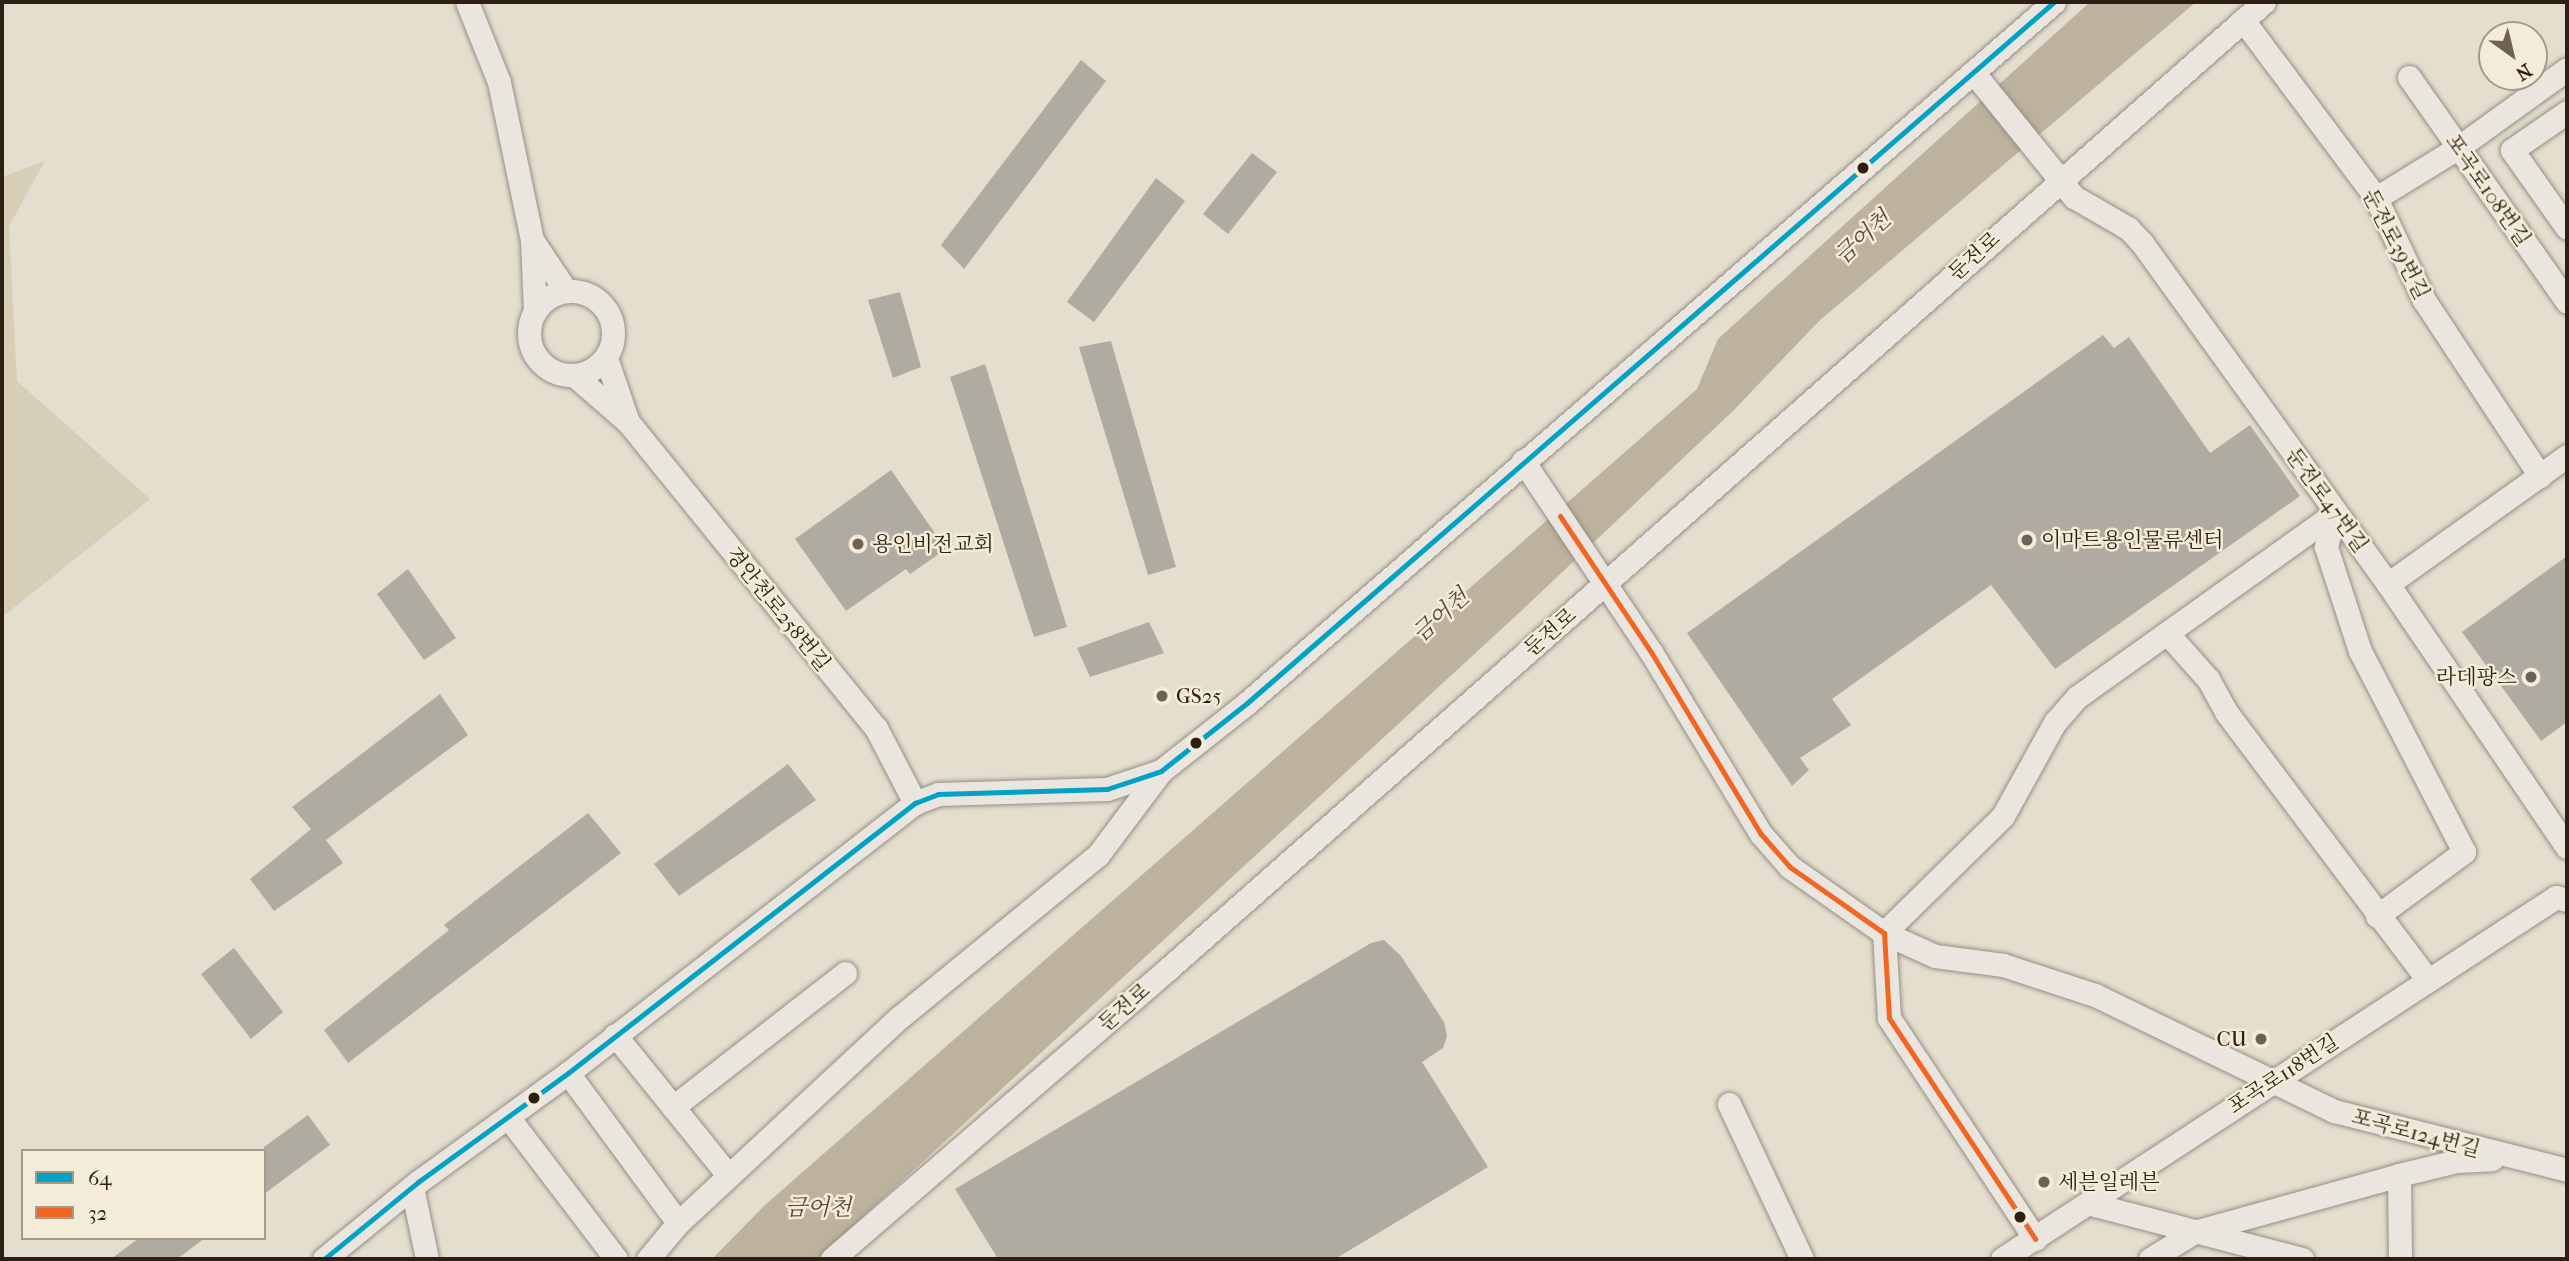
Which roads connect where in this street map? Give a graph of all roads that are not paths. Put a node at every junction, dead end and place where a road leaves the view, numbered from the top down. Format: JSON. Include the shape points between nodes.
{"nodes":[{"id":1,"x":467,"y":2,"type":"edge"},
{"id":2,"x":2054,"y":2,"type":"edge"},
{"id":3,"x":2264,"y":2,"type":"edge"},
{"id":4,"x":2243,"y":20,"type":"junction"},
{"id":5,"x":2567,"y":69,"type":"edge"},
{"id":6,"x":1973,"y":72,"type":"junction"},
{"id":7,"x":2409,"y":77,"type":"dead end"},
{"id":8,"x":2567,"y":112,"type":"edge"},
{"id":9,"x":2459,"y":147,"type":"junction"},
{"id":10,"x":2060,"y":180,"type":"junction"},
{"id":11,"x":2376,"y":198,"type":"junction"},
{"id":12,"x":2567,"y":228,"type":"edge"},
{"id":13,"x":532,"y":240,"type":"junction"},
{"id":14,"x":566,"y":291,"type":"junction"},
{"id":15,"x":2567,"y":302,"type":"edge"},
{"id":16,"x":535,"y":312,"type":"junction"},
{"id":17,"x":606,"y":358,"type":"junction"},
{"id":18,"x":574,"y":375,"type":"junction"},
{"id":19,"x":628,"y":422,"type":"junction"},
{"id":20,"x":2567,"y":456,"type":"edge"},
{"id":21,"x":1529,"y":469,"type":"junction"},
{"id":22,"x":2540,"y":476,"type":"junction"},
{"id":23,"x":2335,"y":513,"type":"junction"},
{"id":24,"x":1599,"y":576,"type":"junction"},
{"id":25,"x":2388,"y":584,"type":"junction"},
{"id":26,"x":2168,"y":634,"type":"junction"},
{"id":27,"x":1161,"y":771,"type":"junction"},
{"id":28,"x":915,"y":803,"type":"junction"},
{"id":29,"x":2567,"y":847,"type":"edge"},
{"id":30,"x":2567,"y":900,"type":"edge"},
{"id":31,"x":2377,"y":916,"type":"junction"},
{"id":32,"x":1884,"y":933,"type":"junction"},
{"id":33,"x":845,"y":973,"type":"dead end"},
{"id":34,"x":2428,"y":980,"type":"junction"},
{"id":35,"x":615,"y":1035,"type":"junction"},
{"id":36,"x":568,"y":1073,"type":"junction"},
{"id":37,"x":2270,"y":1082,"type":"junction"},
{"id":38,"x":1729,"y":1104,"type":"dead end"},
{"id":39,"x":673,"y":1107,"type":"junction"},
{"id":40,"x":508,"y":1117,"type":"junction"},
{"id":41,"x":2509,"y":1157,"type":"junction"},
{"id":42,"x":2567,"y":1170,"type":"edge"},
{"id":43,"x":728,"y":1175,"type":"junction"},
{"id":44,"x":2399,"y":1175,"type":"junction"},
{"id":45,"x":412,"y":1187,"type":"junction"},
{"id":46,"x":2091,"y":1204,"type":"junction"},
{"id":47,"x":678,"y":1223,"type":"junction"},
{"id":48,"x":2194,"y":1232,"type":"junction"},
{"id":49,"x":2035,"y":1239,"type":"junction"},
{"id":50,"x":324,"y":1259,"type":"edge"},
{"id":51,"x":427,"y":1259,"type":"edge"},
{"id":52,"x":616,"y":1259,"type":"edge"},
{"id":53,"x":648,"y":1259,"type":"edge"},
{"id":54,"x":832,"y":1259,"type":"edge"},
{"id":55,"x":1802,"y":1259,"type":"edge"},
{"id":56,"x":2002,"y":1259,"type":"edge"},
{"id":57,"x":2150,"y":1259,"type":"edge"},
{"id":58,"x":2302,"y":1259,"type":"edge"},
{"id":59,"x":2400,"y":1259,"type":"edge"}],
"edges":[{"from":1,"to":13,"type":"street","via":[[499,82]]},
{"from":2,"to":6,"type":"street"},
{"from":3,"to":4,"type":"street","name":"둔전로"},
{"from":4,"to":10,"type":"street","name":"둔전로"},
{"from":4,"to":11,"type":"street","name":"둔전로39번길"},
{"from":5,"to":9,"type":"street"},
{"from":6,"to":10,"type":"street","name":"둔전로47번길"},
{"from":6,"to":21,"type":"street"},
{"from":7,"to":9,"type":"street","name":"포곡로108번길"},
{"from":8,"to":12,"type":"street","via":[[2512,150]]},
{"from":9,"to":11,"type":"street"},
{"from":9,"to":15,"type":"street","name":"포곡로108번길"},
{"from":10,"to":23,"type":"street","name":"둔전로47번길","via":[[2074,197],[2127,228],[2142,243]]},
{"from":10,"to":24,"type":"street","name":"둔전로"},
{"from":11,"to":22,"type":"street","name":"둔전로39번길","via":[[2424,300]]},
{"from":13,"to":14,"type":"street"},
{"from":13,"to":16,"type":"street"},
{"from":14,"to":16,"type":"street","via":[[552,296]]},
{"from":14,"to":17,"type":"street","via":[[587,294],[604,306],[614,332]]},
{"from":16,"to":18,"type":"street","via":[[529,330],[536,357],[556,373]]},
{"from":17,"to":18,"type":"street","via":[[596,368]]},
{"from":17,"to":19,"type":"street"},
{"from":18,"to":19,"type":"street"},
{"from":19,"to":28,"type":"street","name":"경안천로258번길","via":[[876,728]]},
{"from":20,"to":22,"type":"street"},
{"from":21,"to":24,"type":"street","name":"포곡로124번길"},
{"from":21,"to":27,"type":"street"},
{"from":22,"to":25,"type":"street"},
{"from":23,"to":25,"type":"street","name":"둔전로47번길"},
{"from":23,"to":26,"type":"street"},
{"from":23,"to":31,"type":"street","via":[[2326,547],[2360,651],[2463,852]]},
{"from":24,"to":32,"type":"street","name":"포곡로124번길","via":[[1761,834],[1790,867]]},
{"from":24,"to":54,"type":"street","name":"둔전로"},
{"from":25,"to":29,"type":"street","name":"둔전로47번길"},
{"from":26,"to":31,"type":"street","via":[[2208,679],[2226,712]]},
{"from":26,"to":32,"type":"street","via":[[2077,697],[2055,722],[2003,816]]},
{"from":27,"to":28,"type":"street","via":[[1107,789],[939,794]]},
{"from":27,"to":43,"type":"street","via":[[1098,855],[900,1017]]},
{"from":28,"to":35,"type":"street"},
{"from":30,"to":34,"type":"street","name":"포곡로118번길","via":[[2556,897]]},
{"from":31,"to":34,"type":"street"},
{"from":32,"to":37,"type":"street","name":"포곡로124번길","via":[[1935,956],[2003,965],[2095,995]]},
{"from":32,"to":49,"type":"street","via":[[1889,1018]]},
{"from":33,"to":39,"type":"street"},
{"from":34,"to":37,"type":"street","name":"포곡로118번길"},
{"from":35,"to":36,"type":"street"},
{"from":35,"to":39,"type":"street"},
{"from":36,"to":40,"type":"street"},
{"from":36,"to":47,"type":"street"},
{"from":37,"to":41,"type":"street","name":"포곡로124번길","via":[[2334,1111]]},
{"from":37,"to":46,"type":"street","name":"포곡로118번길"},
{"from":38,"to":55,"type":"street"},
{"from":39,"to":43,"type":"street"},
{"from":40,"to":45,"type":"street"},
{"from":40,"to":52,"type":"street"},
{"from":41,"to":42,"type":"street","name":"포곡로124번길"},
{"from":41,"to":44,"type":"street","via":[[2457,1161]]},
{"from":43,"to":47,"type":"street"},
{"from":44,"to":48,"type":"street"},
{"from":44,"to":59,"type":"street"},
{"from":45,"to":50,"type":"street"},
{"from":45,"to":51,"type":"street"},
{"from":46,"to":48,"type":"street"},
{"from":46,"to":49,"type":"street","name":"포곡로118번길"},
{"from":47,"to":53,"type":"street"},
{"from":48,"to":57,"type":"street"},
{"from":48,"to":58,"type":"street"},
{"from":49,"to":56,"type":"street","name":"포곡로118번길"}]}
